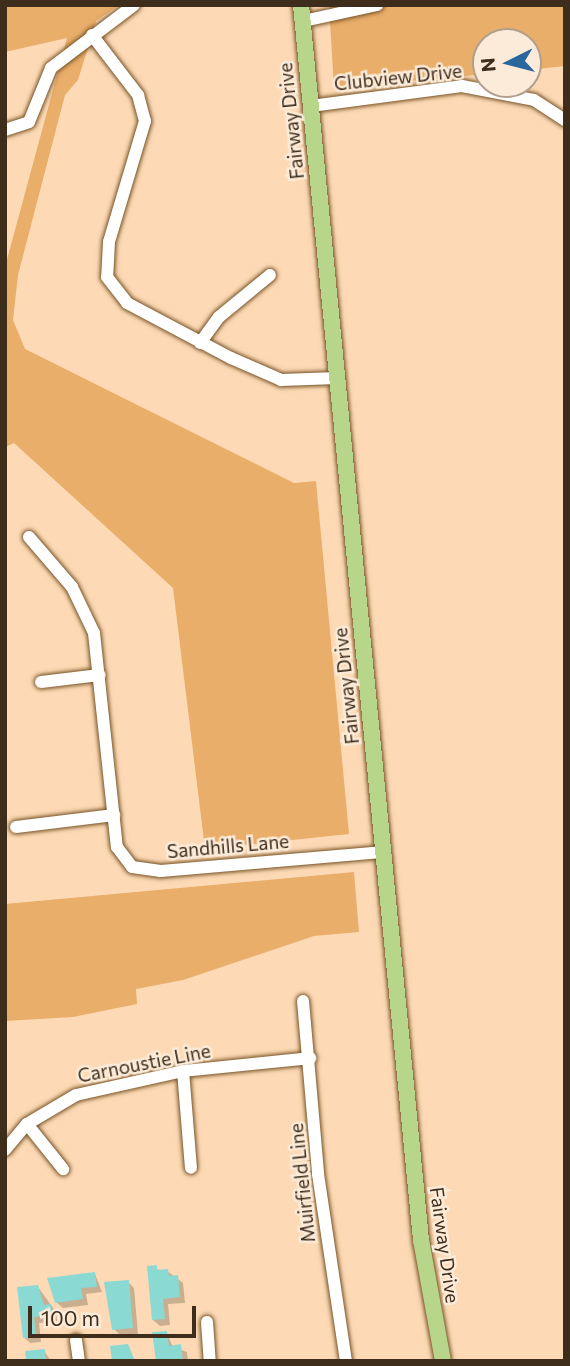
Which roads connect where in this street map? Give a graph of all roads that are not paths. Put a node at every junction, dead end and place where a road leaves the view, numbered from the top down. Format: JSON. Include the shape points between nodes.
{"nodes":[{"id":1,"x":134,"y":5,"type":"edge"},
{"id":2,"x":377,"y":5,"type":"edge"},
{"id":3,"x":302,"y":13,"type":"edge"},
{"id":4,"x":92,"y":35,"type":"junction"},
{"id":5,"x":311,"y":106,"type":"junction"},
{"id":6,"x":565,"y":120,"type":"edge"},
{"id":7,"x":5,"y":130,"type":"edge"},
{"id":8,"x":270,"y":275,"type":"dead end"},
{"id":9,"x":200,"y":343,"type":"junction"},
{"id":10,"x":337,"y":378,"type":"junction"},
{"id":11,"x":29,"y":537,"type":"dead end"},
{"id":12,"x":100,"y":675,"type":"junction"},
{"id":13,"x":41,"y":682,"type":"dead end"},
{"id":14,"x":114,"y":815,"type":"junction"},
{"id":15,"x":16,"y":827,"type":"dead end"},
{"id":16,"x":384,"y":852,"type":"junction"},
{"id":17,"x":303,"y":1001,"type":"dead end"},
{"id":18,"x":310,"y":1058,"type":"junction"},
{"id":19,"x":183,"y":1071,"type":"junction"},
{"id":20,"x":27,"y":1124,"type":"junction"},
{"id":21,"x":5,"y":1150,"type":"edge"},
{"id":22,"x":191,"y":1168,"type":"dead end"},
{"id":23,"x":63,"y":1169,"type":"dead end"},
{"id":24,"x":207,"y":1322,"type":"dead end"},
{"id":25,"x":76,"y":1340,"type":"dead end"},
{"id":26,"x":79,"y":1361,"type":"edge"},
{"id":27,"x":210,"y":1361,"type":"edge"},
{"id":28,"x":346,"y":1361,"type":"edge"},
{"id":29,"x":443,"y":1361,"type":"edge"}],
"edges":[{"from":1,"to":4,"type":"street"},
{"from":2,"to":3,"type":"street"},
{"from":3,"to":5,"type":"main road","name":"Fairway Drive"},
{"from":4,"to":7,"type":"street","via":[[51,68],[29,121]]},
{"from":4,"to":9,"type":"street","via":[[138,95],[145,121],[109,242],[107,276],[127,303]]},
{"from":5,"to":6,"type":"street","name":"Clubview Drive","via":[[462,86],[534,100]]},
{"from":5,"to":10,"type":"main road","name":"Fairway Drive"},
{"from":8,"to":9,"type":"street","via":[[219,317]]},
{"from":9,"to":10,"type":"street","via":[[281,380]]},
{"from":10,"to":16,"type":"main road","name":"Fairway Drive"},
{"from":11,"to":12,"type":"street","name":"Sandhills Lane","via":[[72,587],[93,632]]},
{"from":12,"to":13,"type":"street"},
{"from":12,"to":14,"type":"street","name":"Sandhills Lane"},
{"from":14,"to":15,"type":"street"},
{"from":14,"to":16,"type":"street","name":"Sandhills Lane","via":[[117,847],[132,867],[161,871]]},
{"from":16,"to":29,"type":"main road","name":"Fairway Drive","via":[[421,1240]]},
{"from":17,"to":18,"type":"street","name":"Muirfield Line"},
{"from":18,"to":19,"type":"street","name":"Carnoustie Line"},
{"from":18,"to":28,"type":"street","name":"Muirfield Line","via":[[318,1174]]},
{"from":19,"to":20,"type":"street","name":"Carnoustie Line","via":[[76,1095]]},
{"from":19,"to":22,"type":"street"},
{"from":20,"to":21,"type":"street","name":"Carnoustie Line"},
{"from":20,"to":23,"type":"street"},
{"from":24,"to":27,"type":"street"},
{"from":25,"to":26,"type":"street"}]}
